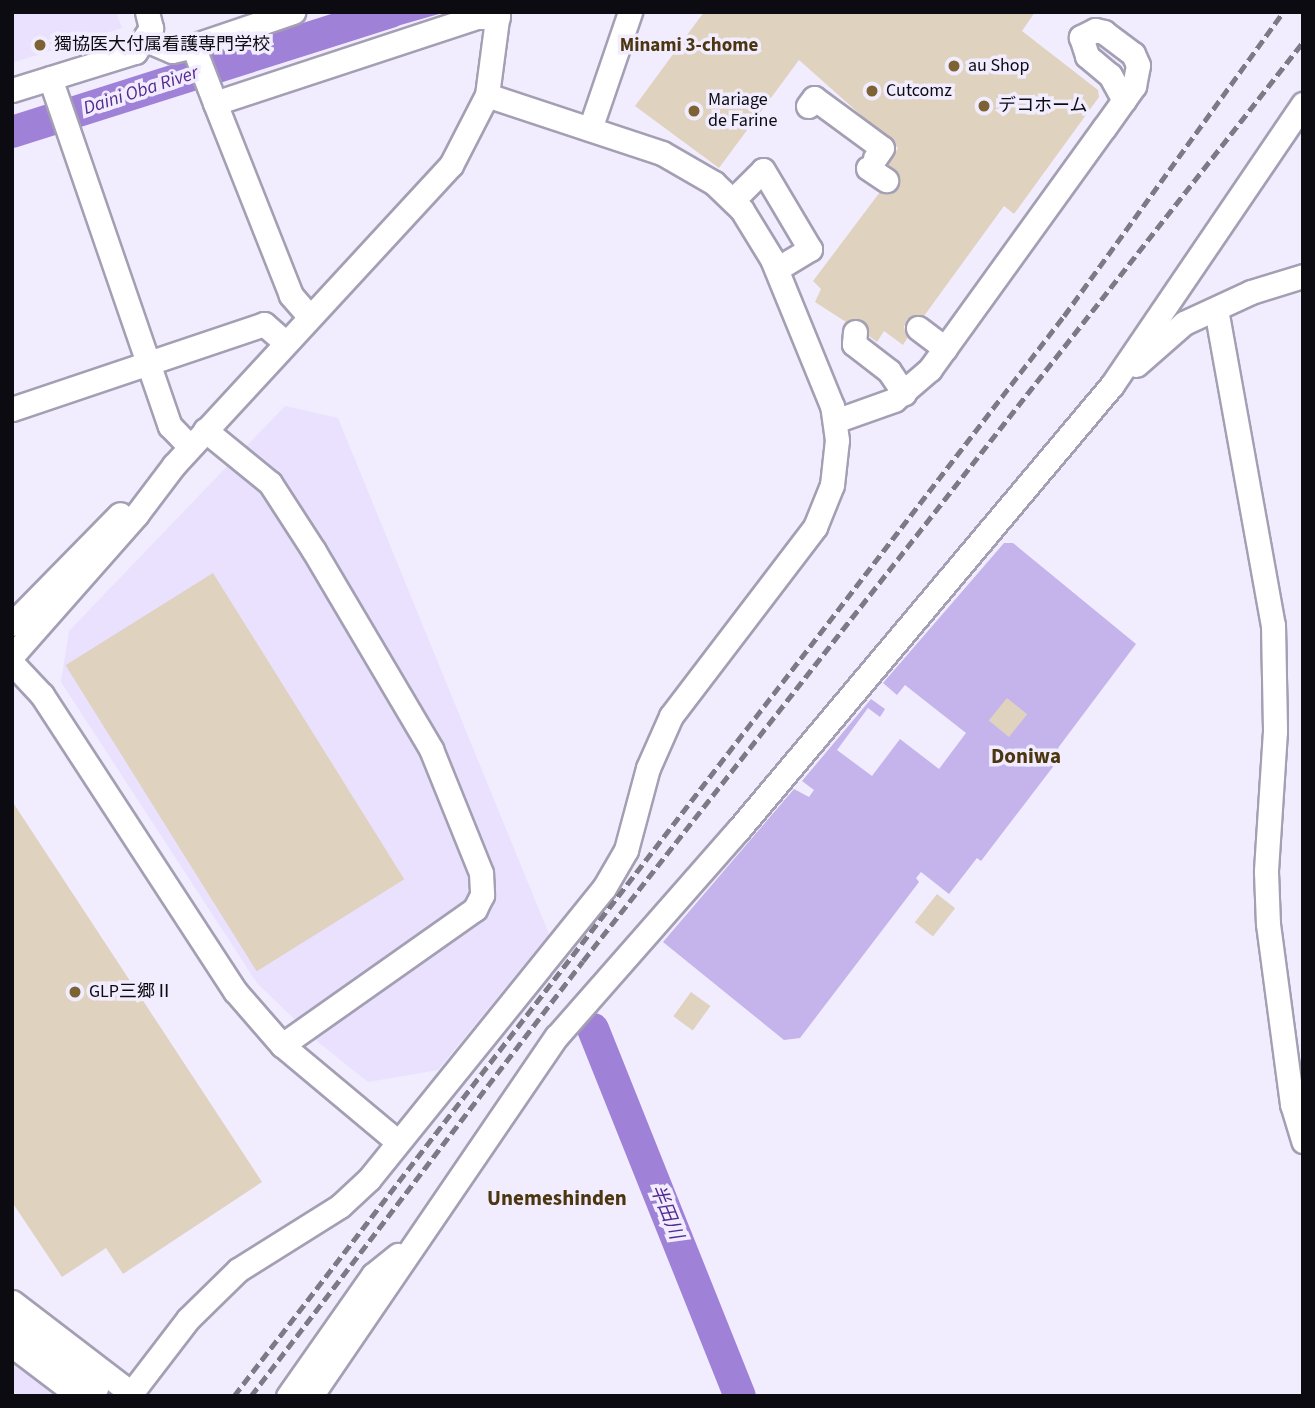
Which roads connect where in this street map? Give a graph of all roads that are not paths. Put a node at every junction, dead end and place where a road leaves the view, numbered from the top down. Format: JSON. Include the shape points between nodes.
{"nodes":[{"id":1,"x":147,"y":12,"type":"edge"},
{"id":2,"x":293,"y":12,"type":"edge"},
{"id":3,"x":630,"y":12,"type":"edge"},
{"id":4,"x":498,"y":15,"type":"edge"},
{"id":5,"x":146,"y":40,"type":"junction"},
{"id":6,"x":195,"y":55,"type":"junction"},
{"id":7,"x":54,"y":88,"type":"junction"},
{"id":8,"x":12,"y":90,"type":"edge"},
{"id":9,"x":487,"y":95,"type":"junction"},
{"id":10,"x":210,"y":96,"type":"junction"},
{"id":11,"x":1124,"y":100,"type":"dead end"},
{"id":12,"x":1303,"y":104,"type":"edge"},
{"id":13,"x":808,"y":106,"type":"dead end"},
{"id":14,"x":590,"y":129,"type":"junction"},
{"id":15,"x":876,"y":169,"type":"dead end"},
{"id":16,"x":733,"y":200,"type":"junction"},
{"id":17,"x":776,"y":269,"type":"junction"},
{"id":18,"x":1303,"y":276,"type":"edge"},
{"id":19,"x":1216,"y":309,"type":"junction"},
{"id":20,"x":309,"y":316,"type":"junction"},
{"id":21,"x":918,"y":328,"type":"dead end"},
{"id":22,"x":855,"y":332,"type":"dead end"},
{"id":23,"x":285,"y":342,"type":"junction"},
{"id":24,"x":945,"y":348,"type":"junction"},
{"id":25,"x":148,"y":363,"type":"junction"},
{"id":26,"x":1112,"y":385,"type":"junction"},
{"id":27,"x":904,"y":393,"type":"junction"},
{"id":28,"x":12,"y":409,"type":"edge"},
{"id":29,"x":835,"y":421,"type":"junction"},
{"id":30,"x":198,"y":439,"type":"junction"},
{"id":31,"x":174,"y":465,"type":"junction"},
{"id":32,"x":12,"y":624,"type":"edge"},
{"id":33,"x":12,"y":656,"type":"edge"},
{"id":34,"x":12,"y":663,"type":"edge"},
{"id":35,"x":282,"y":1045,"type":"junction"},
{"id":36,"x":1303,"y":1141,"type":"edge"},
{"id":37,"x":398,"y":1142,"type":"junction"},
{"id":38,"x":418,"y":1240,"type":"junction"},
{"id":39,"x":12,"y":1302,"type":"edge"},
{"id":40,"x":12,"y":1323,"type":"edge"},
{"id":41,"x":12,"y":1345,"type":"edge"},
{"id":42,"x":87,"y":1392,"type":"edge"},
{"id":43,"x":130,"y":1394,"type":"edge"},
{"id":44,"x":288,"y":1396,"type":"edge"},
{"id":45,"x":311,"y":1396,"type":"edge"}],
"edges":[{"from":1,"to":5,"type":"street","via":[[151,28]]},
{"from":2,"to":6,"type":"street"},
{"from":3,"to":14,"type":"street"},
{"from":4,"to":9,"type":"street"},
{"from":4,"to":10,"type":"street"},
{"from":5,"to":6,"type":"street"},
{"from":5,"to":7,"type":"street","via":[[135,51]]},
{"from":6,"to":10,"type":"street"},
{"from":7,"to":8,"type":"street"},
{"from":7,"to":25,"type":"street"},
{"from":9,"to":14,"type":"street"},
{"from":9,"to":20,"type":"street","via":[[451,164]]},
{"from":10,"to":20,"type":"street","via":[[291,295]]},
{"from":11,"to":24,"type":"street"},
{"from":12,"to":26,"type":"street"},
{"from":13,"to":15,"type":"street","via":[[814,98],[882,148]]},
{"from":14,"to":16,"type":"street","via":[[681,162]]},
{"from":16,"to":17,"type":"street","via":[[751,222]]},
{"from":16,"to":17,"type":"street","via":[[763,170],[790,202],[810,248]]},
{"from":17,"to":29,"type":"street"},
{"from":18,"to":19,"type":"street"},
{"from":19,"to":26,"type":"street","via":[[1184,323]]},
{"from":19,"to":36,"type":"street","via":[[1273,625],[1269,924],[1292,1104]]},
{"from":20,"to":23,"type":"street"},
{"from":21,"to":24,"type":"street"},
{"from":22,"to":27,"type":"street","via":[[854,344],[889,371]]},
{"from":23,"to":25,"type":"street","via":[[264,324]]},
{"from":23,"to":30,"type":"street"},
{"from":24,"to":27,"type":"street"},
{"from":25,"to":28,"type":"street"},
{"from":25,"to":30,"type":"street","via":[[170,426]]},
{"from":26,"to":38,"type":"street","via":[[739,829],[557,1035]]},
{"from":27,"to":29,"type":"street","via":[[874,410]]},
{"from":29,"to":37,"type":"street","via":[[836,466],[824,509],[671,716],[648,768],[619,866]]},
{"from":30,"to":31,"type":"street"},
{"from":30,"to":35,"type":"street","via":[[270,483],[431,749],[481,873],[482,895],[475,909]]},
{"from":31,"to":32,"type":"street","via":[[78,554]]},
{"from":31,"to":33,"type":"street"},
{"from":34,"to":35,"type":"street","via":[[41,695],[235,991]]},
{"from":35,"to":37,"type":"street"},
{"from":37,"to":43,"type":"street","via":[[349,1199],[257,1256],[211,1294]]},
{"from":38,"to":44,"type":"street","via":[[373,1275]]},
{"from":38,"to":45,"type":"street"},
{"from":39,"to":43,"type":"street"},
{"from":40,"to":42,"type":"street"},
{"from":41,"to":42,"type":"street"}]}
